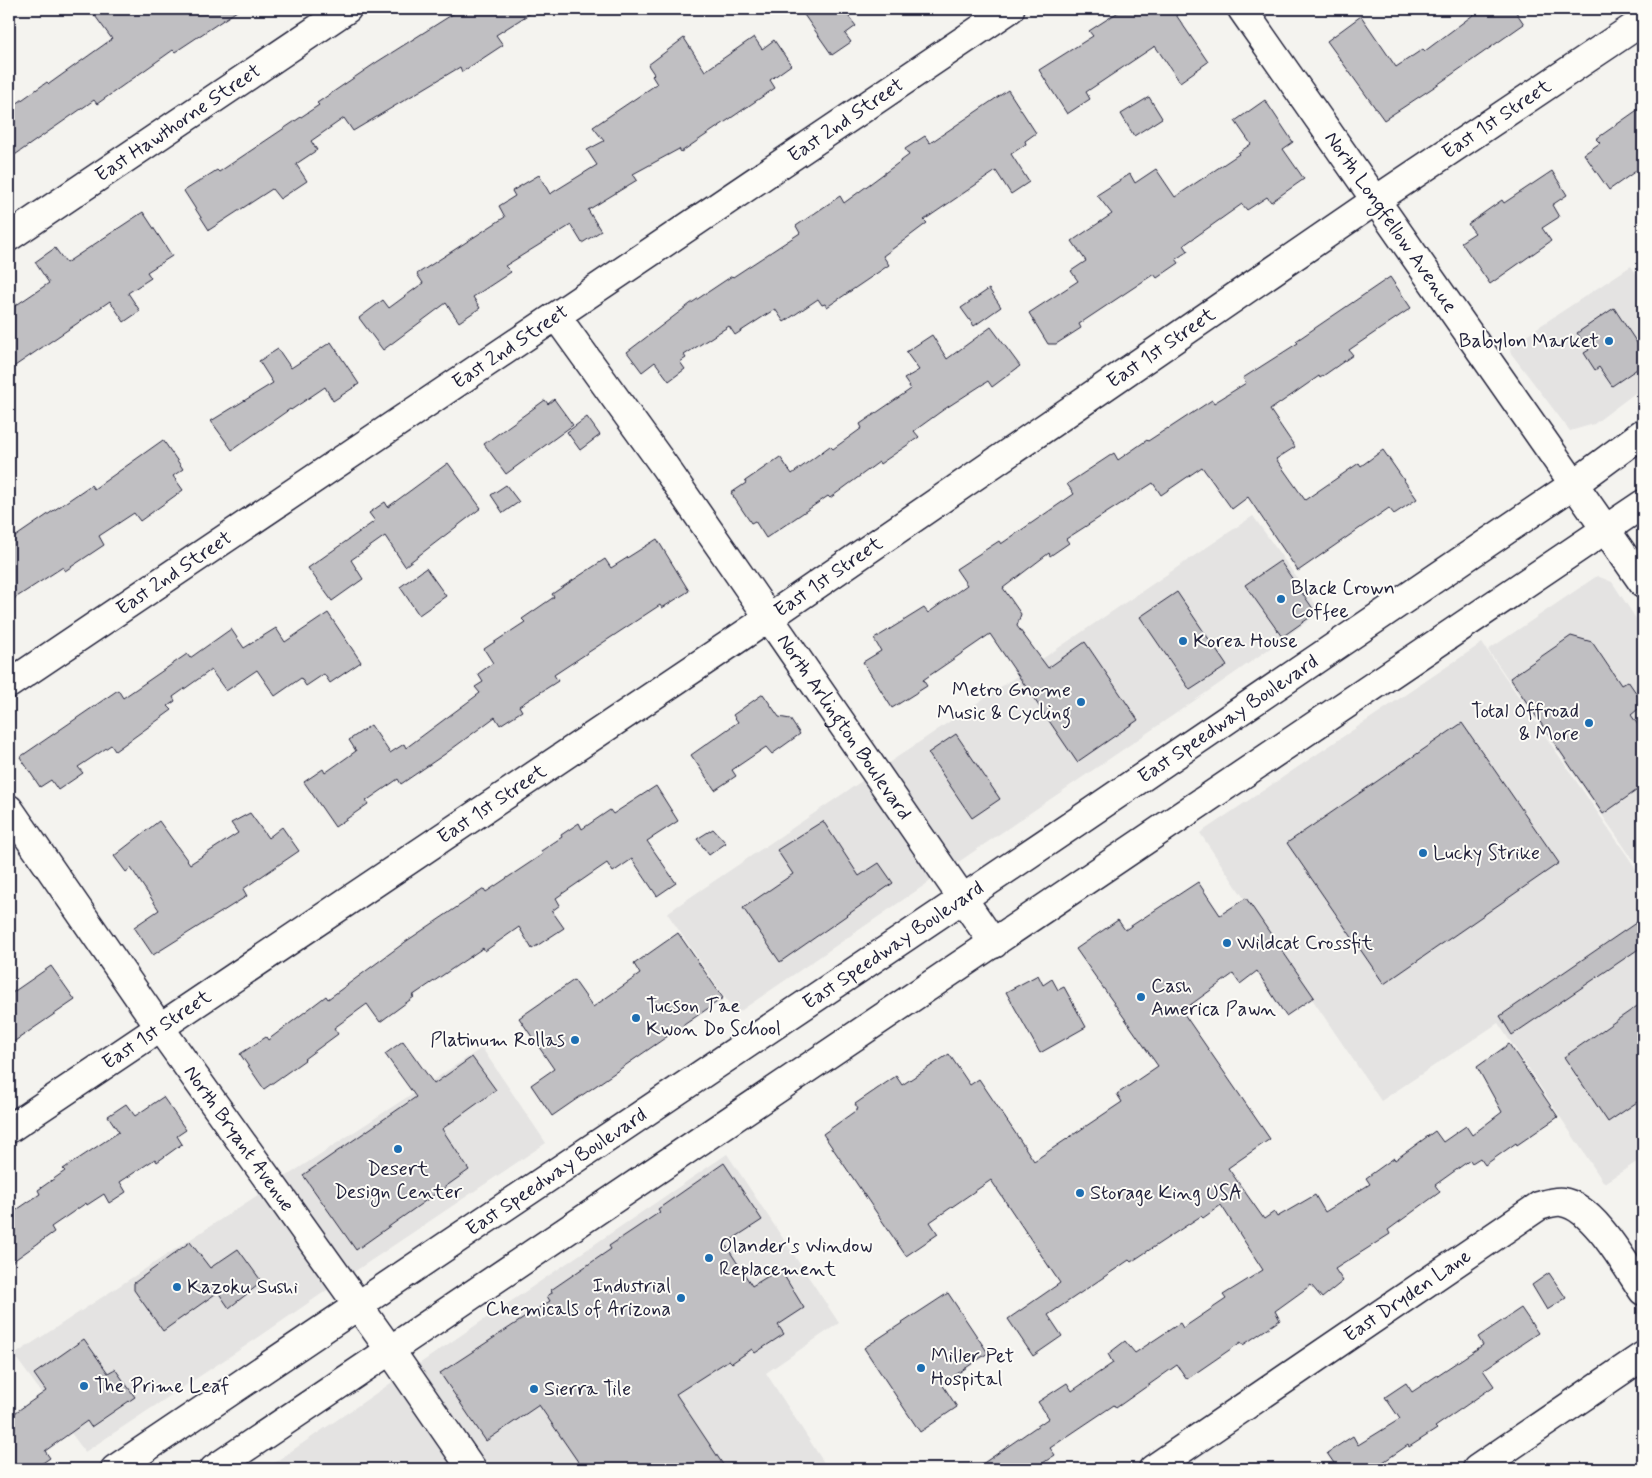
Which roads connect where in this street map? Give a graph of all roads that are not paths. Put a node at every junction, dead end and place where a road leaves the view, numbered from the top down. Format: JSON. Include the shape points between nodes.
{"nodes":[{"id":1,"x":347,"y":9,"type":"edge"},
{"id":2,"x":1010,"y":9,"type":"edge"},
{"id":3,"x":1242,"y":9,"type":"edge"},
{"id":4,"x":1643,"y":21,"type":"edge"},
{"id":5,"x":1376,"y":200,"type":"junction"},
{"id":6,"x":9,"y":237,"type":"edge"},
{"id":7,"x":556,"y":316,"type":"junction"},
{"id":8,"x":1643,"y":433,"type":"edge"},
{"id":9,"x":1574,"y":484,"type":"junction"},
{"id":10,"x":1643,"y":504,"type":"edge"},
{"id":11,"x":1606,"y":528,"type":"junction"},
{"id":12,"x":1643,"y":582,"type":"edge"},
{"id":13,"x":770,"y":617,"type":"junction"},
{"id":14,"x":9,"y":684,"type":"edge"},
{"id":15,"x":9,"y":809,"type":"edge"},
{"id":16,"x":964,"y":898,"type":"junction"},
{"id":17,"x":994,"y":944,"type":"junction"},
{"id":18,"x":160,"y":1028,"type":"junction"},
{"id":19,"x":9,"y":1129,"type":"edge"},
{"id":20,"x":1643,"y":1291,"type":"edge"},
{"id":21,"x":358,"y":1305,"type":"junction"},
{"id":22,"x":390,"y":1350,"type":"junction"},
{"id":23,"x":1643,"y":1356,"type":"edge"},
{"id":24,"x":115,"y":1469,"type":"edge"},
{"id":25,"x":214,"y":1469,"type":"edge"},
{"id":26,"x":472,"y":1469,"type":"edge"},
{"id":27,"x":1153,"y":1469,"type":"edge"},
{"id":28,"x":1477,"y":1469,"type":"edge"}],
"edges":[{"from":1,"to":6,"type":"street","name":"East Hawthorne Street"},
{"from":2,"to":7,"type":"street","name":"East 2nd Street"},
{"from":3,"to":5,"type":"street","name":"North Longfellow Avenue"},
{"from":4,"to":5,"type":"street","name":"East 1st Street"},
{"from":5,"to":9,"type":"street","name":"North Longfellow Avenue"},
{"from":5,"to":13,"type":"street","name":"East 1st Street"},
{"from":7,"to":13,"type":"street","name":"North Arlington Boulevard"},
{"from":7,"to":14,"type":"street","name":"East 2nd Street"},
{"from":8,"to":9,"type":"street","name":"East Speedway Boulevard"},
{"from":9,"to":11,"type":"street","name":"North Longfellow Avenue"},
{"from":9,"to":16,"type":"street","name":"East Speedway Boulevard"},
{"from":10,"to":11,"type":"street"},
{"from":11,"to":12,"type":"street","name":"North Longfellow Avenue"},
{"from":11,"to":17,"type":"street"},
{"from":13,"to":16,"type":"street","name":"North Arlington Boulevard"},
{"from":13,"to":18,"type":"street","name":"East 1st Street"},
{"from":15,"to":18,"type":"street","name":"North Bryant Avenue"},
{"from":16,"to":17,"type":"street","name":"North Arlington Boulevard"},
{"from":16,"to":21,"type":"street","name":"East Speedway Boulevard"},
{"from":17,"to":22,"type":"street"},
{"from":18,"to":19,"type":"street","name":"East 1st Street"},
{"from":18,"to":21,"type":"street","name":"North Bryant Avenue"},
{"from":20,"to":27,"type":"street","name":"East Dryden Lane","via":[[1585,1212],[1561,1201],[1539,1206]]},
{"from":21,"to":22,"type":"street","name":"North Bryant Avenue"},
{"from":21,"to":24,"type":"street","name":"East Speedway Boulevard"},
{"from":22,"to":25,"type":"street"},
{"from":22,"to":26,"type":"street","name":"North Bryant Avenue"},
{"from":23,"to":28,"type":"street"}]}
